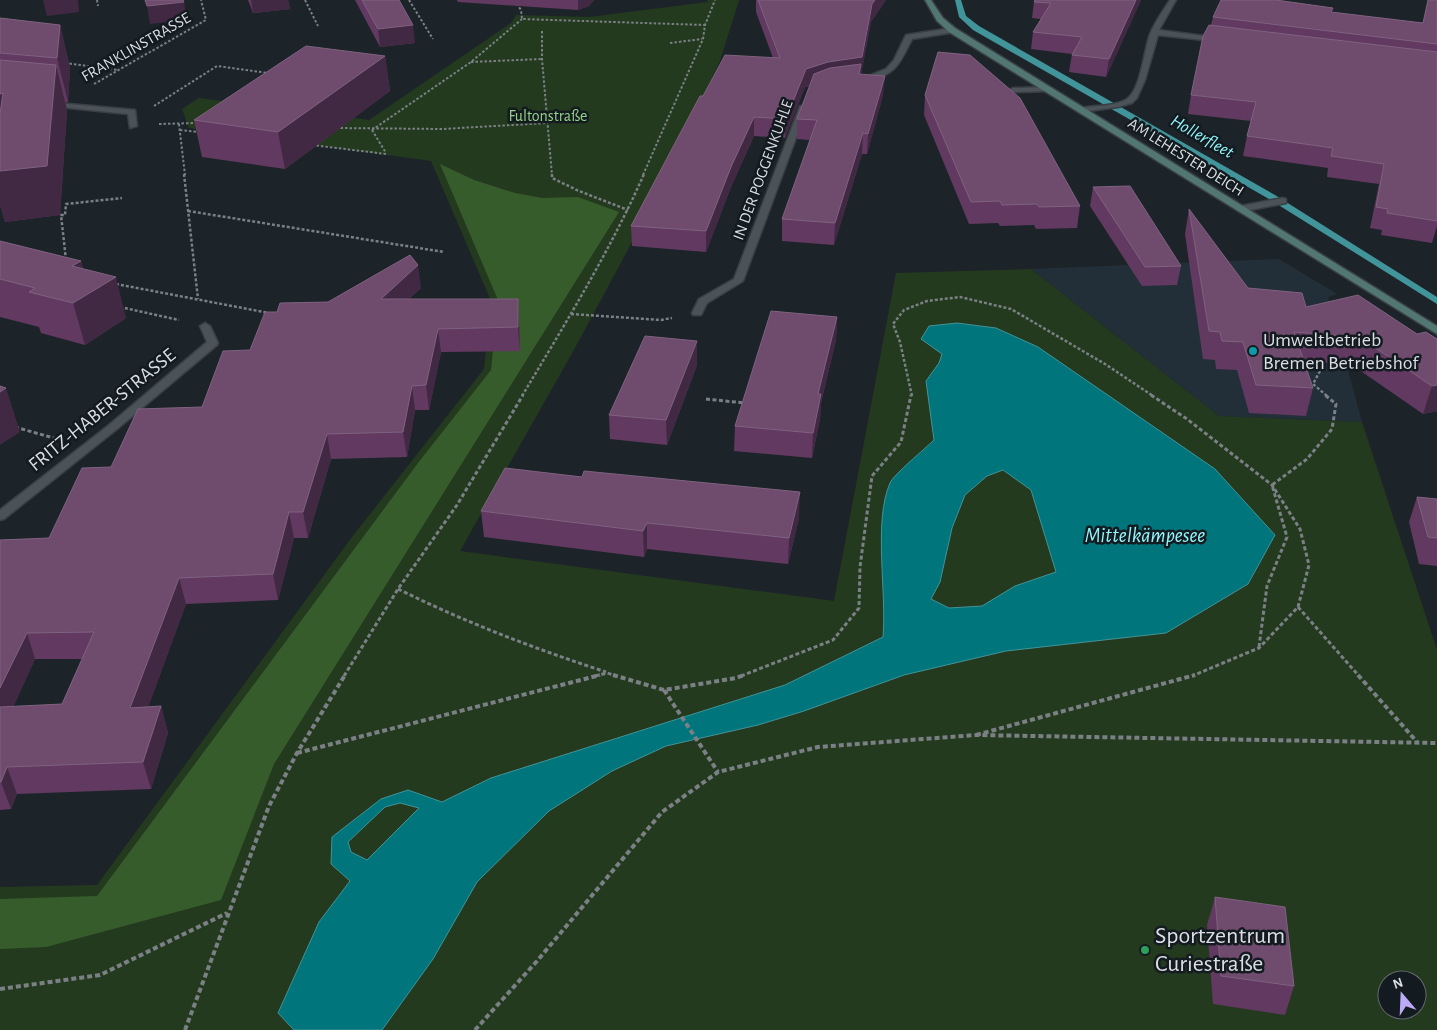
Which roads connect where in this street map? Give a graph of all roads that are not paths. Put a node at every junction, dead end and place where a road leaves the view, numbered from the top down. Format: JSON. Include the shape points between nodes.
{"nodes":[{"id":1,"x":928,"y":0,"type":"edge"},
{"id":2,"x":1172,"y":0,"type":"edge"},
{"id":3,"x":952,"y":30,"type":"junction"},
{"id":4,"x":1155,"y":32,"type":"junction"},
{"id":5,"x":1223,"y":40,"type":"edge"},
{"id":6,"x":853,"y":80,"type":"edge"},
{"id":7,"x":1049,"y":89,"type":"junction"},
{"id":8,"x":1013,"y":90,"type":"edge"},
{"id":9,"x":805,"y":100,"type":"edge"},
{"id":10,"x":39,"y":103,"type":"edge"},
{"id":11,"x":1084,"y":110,"type":"junction"},
{"id":12,"x":133,"y":126,"type":"road end"},
{"id":13,"x":1283,"y":201,"type":"dead end"},
{"id":14,"x":1240,"y":209,"type":"junction"},
{"id":15,"x":697,"y":314,"type":"road end"},
{"id":16,"x":205,"y":326,"type":"road end"},
{"id":17,"x":1437,"y":331,"type":"edge"},
{"id":18,"x":0,"y":516,"type":"edge"}],
"edges":[{"from":1,"to":3,"type":"street","name":"AM LEHESTER DEICH"},
{"from":2,"to":4,"type":"street"},
{"from":3,"to":6,"type":"street","via":[[909,37],[893,69],[878,77]]},
{"from":3,"to":7,"type":"street","name":"AM LEHESTER DEICH"},
{"from":4,"to":5,"type":"street"},
{"from":4,"to":11,"type":"street","via":[[1140,87],[1130,101]]},
{"from":7,"to":8,"type":"street"},
{"from":7,"to":11,"type":"street","name":"AM LEHESTER DEICH"},
{"from":9,"to":15,"type":"street","name":"IN DER POGGENKUHLE","via":[[738,281],[703,301]]},
{"from":10,"to":12,"type":"street","via":[[132,112]]},
{"from":11,"to":14,"type":"street","name":"AM LEHESTER DEICH"},
{"from":13,"to":14,"type":"street"},
{"from":14,"to":17,"type":"street","name":"AM LEHESTER DEICH"},
{"from":16,"to":18,"type":"street","name":"FRITZ-HABER-STRASSE","via":[[213,343]]}]}
